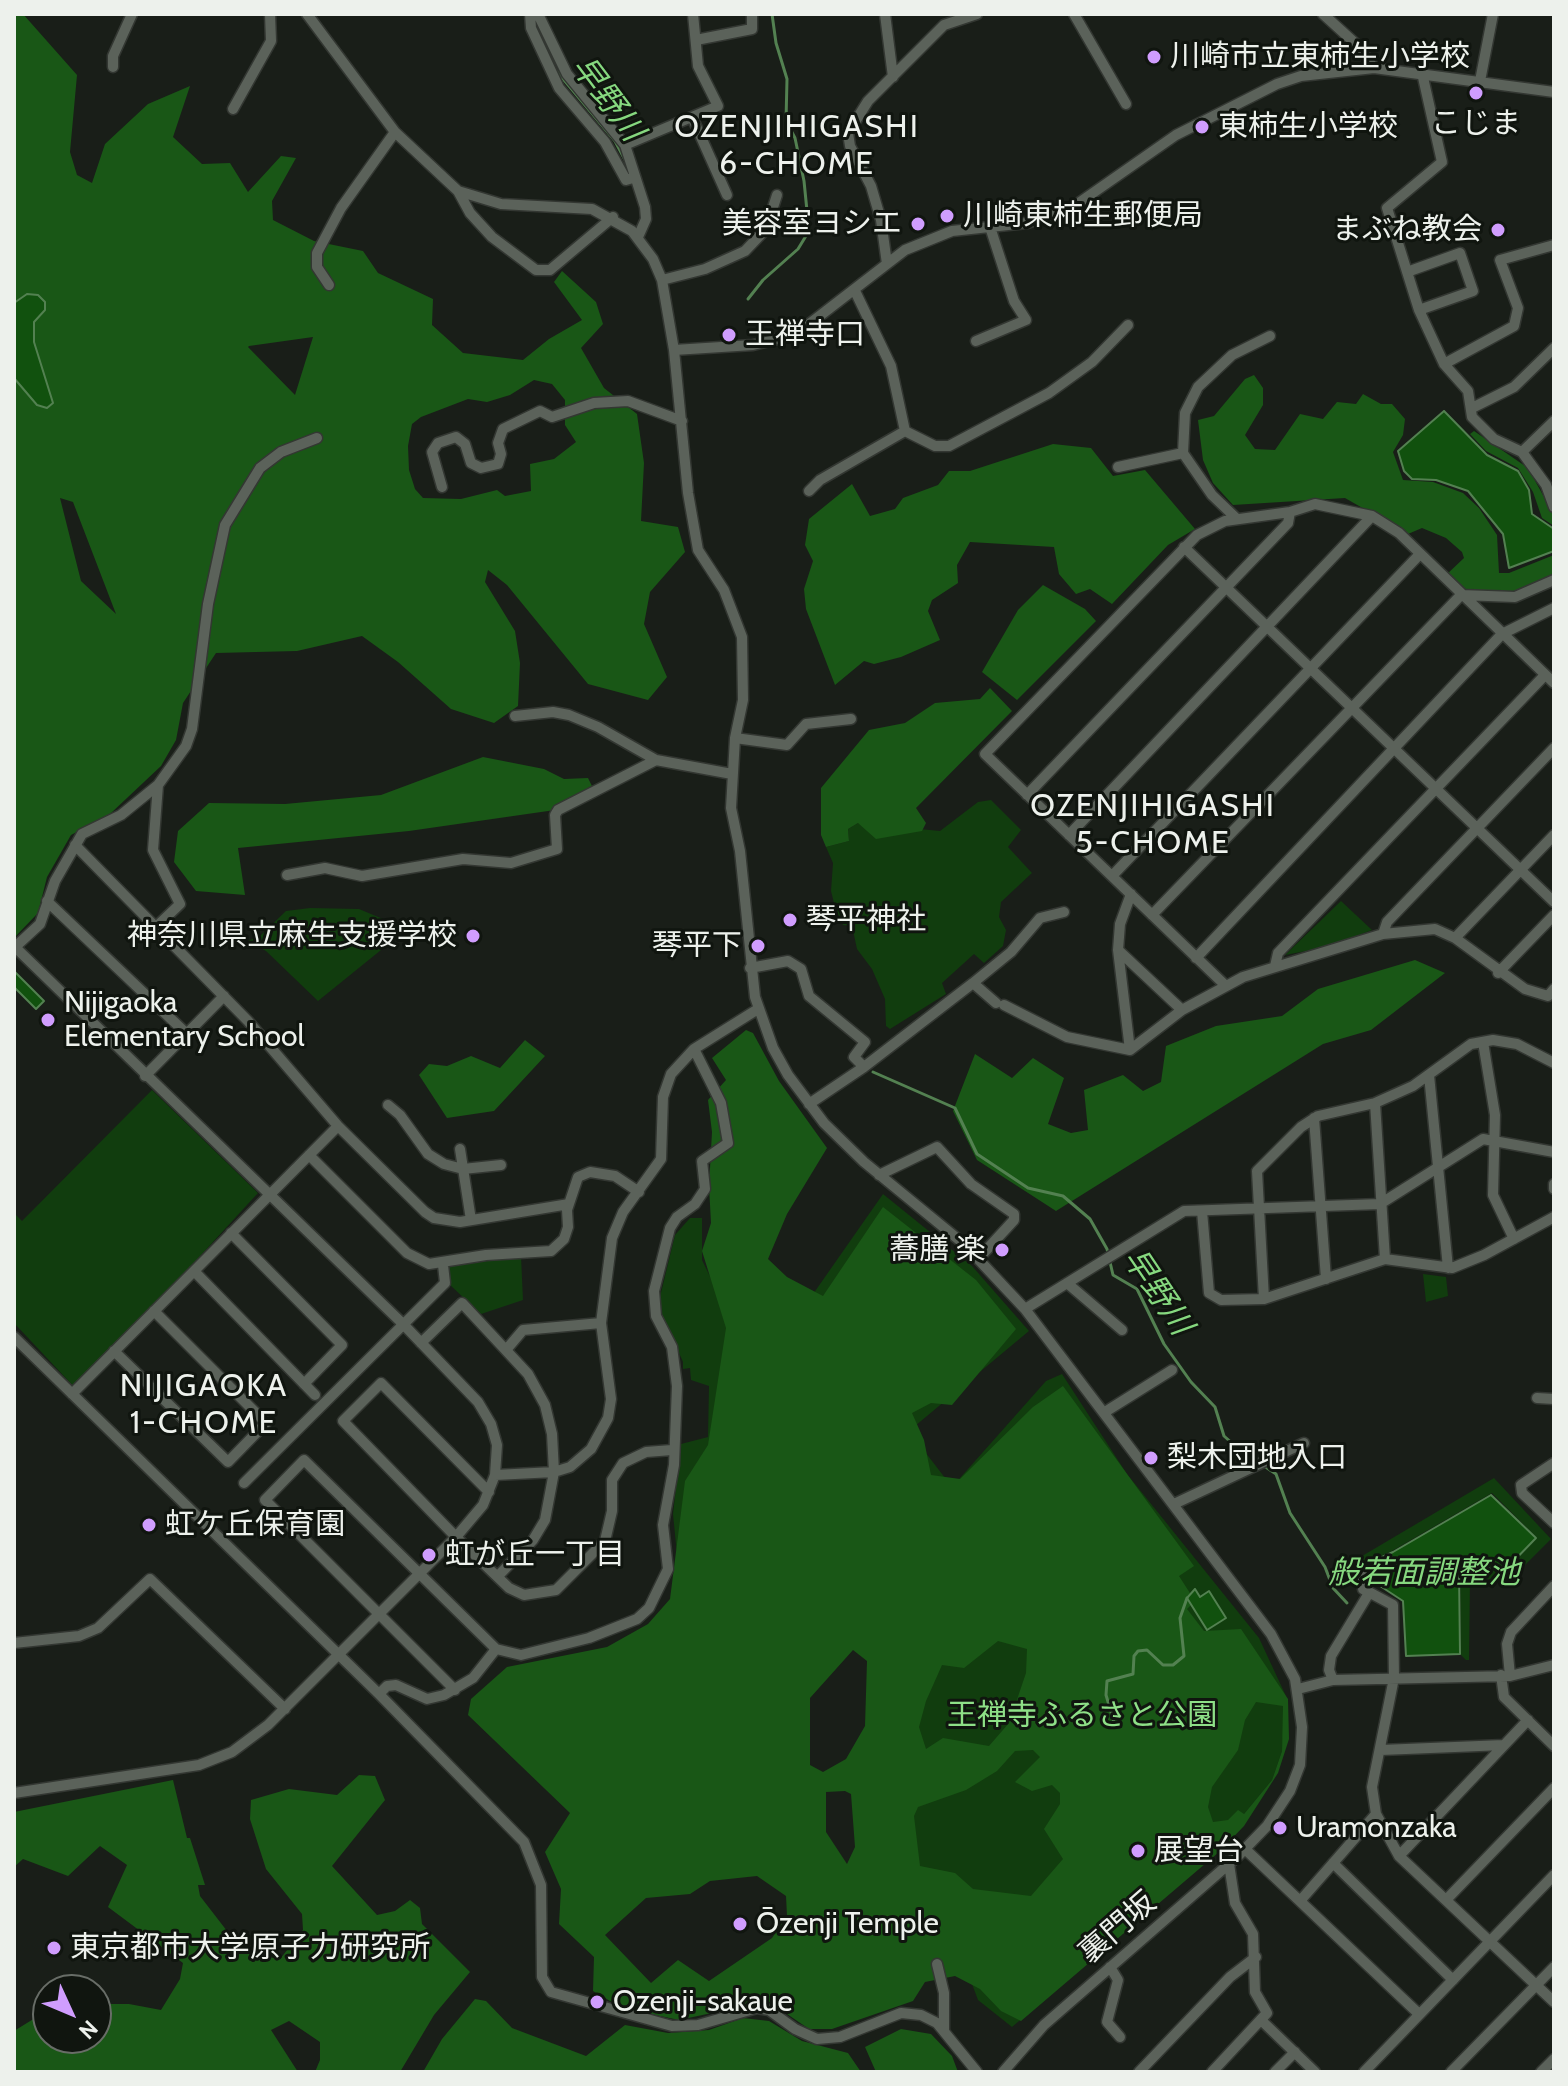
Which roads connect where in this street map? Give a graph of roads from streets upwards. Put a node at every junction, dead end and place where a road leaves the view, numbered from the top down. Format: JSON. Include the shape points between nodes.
{"nodes":[{"id":1,"x":132,"y":14,"type":"edge"},
{"id":2,"x":270,"y":14,"type":"edge"},
{"id":3,"x":307,"y":14,"type":"edge"},
{"id":4,"x":519,"y":14,"type":"edge"},
{"id":5,"x":693,"y":14,"type":"edge"},
{"id":6,"x":752,"y":14,"type":"edge"},
{"id":7,"x":885,"y":14,"type":"edge"},
{"id":8,"x":977,"y":14,"type":"edge"},
{"id":9,"x":1074,"y":14,"type":"edge"},
{"id":10,"x":1323,"y":14,"type":"edge"},
{"id":11,"x":1493,"y":14,"type":"edge"},
{"id":12,"x":532,"y":19,"type":"edge"},
{"id":13,"x":696,"y":40,"type":"junction"},
{"id":14,"x":113,"y":67,"type":"dead end"},
{"id":15,"x":1374,"y":68,"type":"junction"},
{"id":16,"x":1422,"y":73,"type":"junction"},
{"id":17,"x":893,"y":77,"type":"junction"},
{"id":18,"x":1480,"y":81,"type":"junction"},
{"id":19,"x":1554,"y":92,"type":"edge"},
{"id":20,"x":1126,"y":104,"type":"dead end"},
{"id":21,"x":233,"y":109,"type":"dead end"},
{"id":22,"x":692,"y":117,"type":"junction"},
{"id":23,"x":395,"y":132,"type":"junction"},
{"id":24,"x":625,"y":145,"type":"junction"},
{"id":25,"x":633,"y":178,"type":"junction"},
{"id":26,"x":458,"y":191,"type":"junction"},
{"id":27,"x":727,"y":195,"type":"dead end"},
{"id":28,"x":777,"y":195,"type":"dead end"},
{"id":29,"x":613,"y":217,"type":"junction"},
{"id":30,"x":990,"y":227,"type":"junction"},
{"id":31,"x":638,"y":237,"type":"junction"},
{"id":32,"x":1554,"y":245,"type":"edge"},
{"id":33,"x":887,"y":264,"type":"junction"},
{"id":34,"x":1407,"y":272,"type":"junction"},
{"id":35,"x":662,"y":280,"type":"junction"},
{"id":36,"x":329,"y":285,"type":"dead end"},
{"id":37,"x":855,"y":291,"type":"junction"},
{"id":38,"x":1419,"y":310,"type":"junction"},
{"id":39,"x":1128,"y":325,"type":"dead end"},
{"id":40,"x":1270,"y":336,"type":"dead end"},
{"id":41,"x":976,"y":341,"type":"dead end"},
{"id":42,"x":1554,"y":348,"type":"edge"},
{"id":43,"x":674,"y":350,"type":"junction"},
{"id":44,"x":1444,"y":364,"type":"junction"},
{"id":45,"x":1472,"y":408,"type":"junction"},
{"id":46,"x":682,"y":421,"type":"junction"},
{"id":47,"x":1554,"y":421,"type":"edge"},
{"id":48,"x":905,"y":431,"type":"junction"},
{"id":49,"x":317,"y":438,"type":"dead end"},
{"id":50,"x":1522,"y":452,"type":"junction"},
{"id":51,"x":1183,"y":453,"type":"junction"},
{"id":52,"x":1118,"y":467,"type":"dead end"},
{"id":53,"x":442,"y":487,"type":"dead end"},
{"id":54,"x":809,"y":491,"type":"dead end"},
{"id":55,"x":1554,"y":507,"type":"edge"},
{"id":56,"x":1290,"y":512,"type":"junction"},
{"id":57,"x":1372,"y":516,"type":"junction"},
{"id":58,"x":1237,"y":519,"type":"junction"},
{"id":59,"x":1184,"y":547,"type":"junction"},
{"id":60,"x":1420,"y":554,"type":"junction"},
{"id":61,"x":1554,"y":580,"type":"edge"},
{"id":62,"x":1226,"y":588,"type":"junction"},
{"id":63,"x":1461,"y":595,"type":"junction"},
{"id":64,"x":1554,"y":608,"type":"edge"},
{"id":65,"x":1267,"y":627,"type":"junction"},
{"id":66,"x":1502,"y":634,"type":"junction"},
{"id":67,"x":1310,"y":669,"type":"junction"},
{"id":68,"x":1545,"y":675,"type":"junction"},
{"id":69,"x":1554,"y":683,"type":"edge"},
{"id":70,"x":1352,"y":708,"type":"junction"},
{"id":71,"x":515,"y":716,"type":"dead end"},
{"id":72,"x":851,"y":719,"type":"dead end"},
{"id":73,"x":735,"y":738,"type":"junction"},
{"id":74,"x":1554,"y":748,"type":"edge"},
{"id":75,"x":1394,"y":749,"type":"junction"},
{"id":76,"x":656,"y":760,"type":"junction"},
{"id":77,"x":732,"y":774,"type":"junction"},
{"id":78,"x":158,"y":785,"type":"junction"},
{"id":79,"x":1435,"y":789,"type":"junction"},
{"id":80,"x":1027,"y":795,"type":"junction"},
{"id":81,"x":1476,"y":828,"type":"junction"},
{"id":82,"x":1069,"y":835,"type":"junction"},
{"id":83,"x":1554,"y":835,"type":"edge"},
{"id":84,"x":75,"y":845,"type":"junction"},
{"id":85,"x":1521,"y":870,"type":"junction"},
{"id":86,"x":287,"y":875,"type":"dead end"},
{"id":87,"x":1112,"y":876,"type":"junction"},
{"id":88,"x":1131,"y":894,"type":"junction"},
{"id":89,"x":47,"y":901,"type":"junction"},
{"id":90,"x":1554,"y":902,"type":"edge"},
{"id":91,"x":1064,"y":912,"type":"dead end"},
{"id":92,"x":1152,"y":915,"type":"junction"},
{"id":93,"x":1554,"y":915,"type":"edge"},
{"id":94,"x":156,"y":927,"type":"junction"},
{"id":95,"x":1383,"y":934,"type":"junction"},
{"id":96,"x":1455,"y":938,"type":"junction"},
{"id":97,"x":14,"y":947,"type":"edge"},
{"id":98,"x":1118,"y":950,"type":"junction"},
{"id":99,"x":1196,"y":958,"type":"junction"},
{"id":100,"x":1275,"y":966,"type":"junction"},
{"id":101,"x":750,"y":968,"type":"junction"},
{"id":102,"x":1498,"y":973,"type":"junction"},
{"id":103,"x":973,"y":983,"type":"junction"},
{"id":104,"x":1226,"y":986,"type":"junction"},
{"id":105,"x":1554,"y":989,"type":"edge"},
{"id":106,"x":224,"y":996,"type":"junction"},
{"id":107,"x":758,"y":1009,"type":"junction"},
{"id":108,"x":1182,"y":1010,"type":"junction"},
{"id":109,"x":187,"y":1034,"type":"junction"},
{"id":110,"x":1483,"y":1042,"type":"junction"},
{"id":111,"x":694,"y":1049,"type":"junction"},
{"id":112,"x":1130,"y":1050,"type":"junction"},
{"id":113,"x":1554,"y":1063,"type":"edge"},
{"id":114,"x":864,"y":1067,"type":"junction"},
{"id":115,"x":1429,"y":1075,"type":"junction"},
{"id":116,"x":145,"y":1076,"type":"junction"},
{"id":117,"x":1375,"y":1103,"type":"junction"},
{"id":118,"x":809,"y":1104,"type":"junction"},
{"id":119,"x":388,"y":1105,"type":"dead end"},
{"id":120,"x":1314,"y":1118,"type":"junction"},
{"id":121,"x":338,"y":1126,"type":"junction"},
{"id":122,"x":1494,"y":1139,"type":"junction"},
{"id":123,"x":460,"y":1149,"type":"dead end"},
{"id":124,"x":1554,"y":1152,"type":"edge"},
{"id":125,"x":309,"y":1155,"type":"junction"},
{"id":126,"x":501,"y":1165,"type":"dead end"},
{"id":127,"x":463,"y":1169,"type":"junction"},
{"id":128,"x":1437,"y":1169,"type":"junction"},
{"id":129,"x":879,"y":1175,"type":"junction"},
{"id":130,"x":639,"y":1192,"type":"junction"},
{"id":131,"x":270,"y":1195,"type":"junction"},
{"id":132,"x":569,"y":1204,"type":"junction"},
{"id":133,"x":1380,"y":1204,"type":"junction"},
{"id":134,"x":1321,"y":1206,"type":"junction"},
{"id":135,"x":1258,"y":1208,"type":"junction"},
{"id":136,"x":1202,"y":1211,"type":"junction"},
{"id":137,"x":1554,"y":1217,"type":"edge"},
{"id":138,"x":471,"y":1220,"type":"junction"},
{"id":139,"x":231,"y":1233,"type":"junction"},
{"id":140,"x":1514,"y":1239,"type":"junction"},
{"id":141,"x":979,"y":1258,"type":"junction"},
{"id":142,"x":1385,"y":1259,"type":"junction"},
{"id":143,"x":443,"y":1265,"type":"junction"},
{"id":144,"x":1448,"y":1268,"type":"junction"},
{"id":145,"x":194,"y":1271,"type":"junction"},
{"id":146,"x":1326,"y":1279,"type":"junction"},
{"id":147,"x":1067,"y":1283,"type":"junction"},
{"id":148,"x":1264,"y":1299,"type":"junction"},
{"id":149,"x":1025,"y":1309,"type":"junction"},
{"id":150,"x":154,"y":1311,"type":"junction"},
{"id":151,"x":601,"y":1323,"type":"junction"},
{"id":152,"x":404,"y":1325,"type":"junction"},
{"id":153,"x":1122,"y":1330,"type":"dead end"},
{"id":154,"x":14,"y":1337,"type":"edge"},
{"id":155,"x":421,"y":1343,"type":"junction"},
{"id":156,"x":506,"y":1350,"type":"junction"},
{"id":157,"x":114,"y":1351,"type":"junction"},
{"id":158,"x":1172,"y":1370,"type":"dead end"},
{"id":159,"x":304,"y":1384,"type":"junction"},
{"id":160,"x":72,"y":1394,"type":"junction"},
{"id":161,"x":315,"y":1395,"type":"dead end"},
{"id":162,"x":1537,"y":1398,"type":"dead end"},
{"id":163,"x":1554,"y":1399,"type":"edge"},
{"id":164,"x":1105,"y":1412,"type":"junction"},
{"id":165,"x":1304,"y":1443,"type":"dead end"},
{"id":166,"x":672,"y":1450,"type":"junction"},
{"id":167,"x":1554,"y":1463,"type":"edge"},
{"id":168,"x":554,"y":1472,"type":"junction"},
{"id":169,"x":495,"y":1475,"type":"junction"},
{"id":170,"x":244,"y":1483,"type":"dead end"},
{"id":171,"x":489,"y":1492,"type":"junction"},
{"id":172,"x":1174,"y":1504,"type":"junction"},
{"id":173,"x":1554,"y":1523,"type":"edge"},
{"id":174,"x":456,"y":1537,"type":"junction"},
{"id":175,"x":1362,"y":1568,"type":"dead end"},
{"id":176,"x":418,"y":1574,"type":"junction"},
{"id":177,"x":498,"y":1576,"type":"junction"},
{"id":178,"x":1554,"y":1586,"type":"edge"},
{"id":179,"x":1369,"y":1593,"type":"junction"},
{"id":180,"x":382,"y":1613,"type":"junction"},
{"id":181,"x":14,"y":1643,"type":"edge"},
{"id":182,"x":496,"y":1649,"type":"junction"},
{"id":183,"x":337,"y":1656,"type":"junction"},
{"id":184,"x":1554,"y":1665,"type":"edge"},
{"id":185,"x":1506,"y":1676,"type":"junction"},
{"id":186,"x":1394,"y":1678,"type":"junction"},
{"id":187,"x":1333,"y":1680,"type":"junction"},
{"id":188,"x":1298,"y":1689,"type":"junction"},
{"id":189,"x":455,"y":1690,"type":"junction"},
{"id":190,"x":379,"y":1694,"type":"junction"},
{"id":191,"x":285,"y":1709,"type":"junction"},
{"id":192,"x":1528,"y":1720,"type":"junction"},
{"id":193,"x":1504,"y":1745,"type":"junction"},
{"id":194,"x":1554,"y":1746,"type":"edge"},
{"id":195,"x":1381,"y":1750,"type":"junction"},
{"id":196,"x":1554,"y":1788,"type":"edge"},
{"id":197,"x":14,"y":1793,"type":"edge"},
{"id":198,"x":1376,"y":1814,"type":"junction"},
{"id":199,"x":1245,"y":1849,"type":"junction"},
{"id":200,"x":1399,"y":1856,"type":"junction"},
{"id":201,"x":1333,"y":1863,"type":"junction"},
{"id":202,"x":1229,"y":1864,"type":"junction"},
{"id":203,"x":1554,"y":1875,"type":"edge"},
{"id":204,"x":1446,"y":1900,"type":"junction"},
{"id":205,"x":1300,"y":1901,"type":"junction"},
{"id":206,"x":1490,"y":1942,"type":"junction"},
{"id":207,"x":1256,"y":1957,"type":"junction"},
{"id":208,"x":937,"y":1964,"type":"dead end"},
{"id":209,"x":1110,"y":1967,"type":"junction"},
{"id":210,"x":1554,"y":1967,"type":"edge"},
{"id":211,"x":1453,"y":1980,"type":"junction"},
{"id":212,"x":1536,"y":1985,"type":"junction"},
{"id":213,"x":1554,"y":2002,"type":"edge"},
{"id":214,"x":1419,"y":2014,"type":"junction"},
{"id":215,"x":1261,"y":2020,"type":"junction"},
{"id":216,"x":944,"y":2030,"type":"junction"},
{"id":217,"x":1120,"y":2037,"type":"dead end"},
{"id":218,"x":1295,"y":2052,"type":"junction"},
{"id":219,"x":1554,"y":2059,"type":"edge"},
{"id":220,"x":977,"y":2072,"type":"edge"},
{"id":221,"x":1003,"y":2072,"type":"edge"},
{"id":222,"x":1139,"y":2072,"type":"edge"},
{"id":223,"x":1212,"y":2072,"type":"edge"},
{"id":224,"x":1275,"y":2072,"type":"edge"},
{"id":225,"x":1315,"y":2072,"type":"edge"},
{"id":226,"x":1364,"y":2072,"type":"edge"},
{"id":227,"x":1451,"y":2072,"type":"edge"},
{"id":228,"x":1541,"y":2072,"type":"edge"}],
"edges":[{"from":1,"to":14,"type":"street"},
{"from":2,"to":21,"type":"street","via":[[271,41]]},
{"from":3,"to":23,"type":"street"},
{"from":4,"to":12,"type":"street"},
{"from":5,"to":13,"type":"street"},
{"from":6,"to":13,"type":"street","via":[[752,29]]},
{"from":7,"to":17,"type":"street"},
{"from":8,"to":17,"type":"street","via":[[944,25]]},
{"from":9,"to":20,"type":"street"},
{"from":10,"to":15,"type":"street"},
{"from":11,"to":18,"type":"street"},
{"from":12,"to":24,"type":"street","via":[[567,74]]},
{"from":12,"to":25,"type":"street","via":[[559,88],[605,142],[626,180]]},
{"from":13,"to":22,"type":"street","via":[[698,66],[718,106]]},
{"from":15,"to":16,"type":"street"},
{"from":15,"to":30,"type":"street","via":[[1277,84],[1176,135],[1070,209],[1027,223]]},
{"from":16,"to":18,"type":"street"},
{"from":16,"to":34,"type":"street","via":[[1442,162],[1387,208]]},
{"from":17,"to":33,"type":"street","via":[[868,101],[848,133],[871,186]]},
{"from":18,"to":19,"type":"street"},
{"from":22,"to":24,"type":"street"},
{"from":22,"to":27,"type":"street"},
{"from":23,"to":26,"type":"street"},
{"from":23,"to":36,"type":"street","via":[[341,208],[317,253],[317,267]]},
{"from":24,"to":25,"type":"street","via":[[635,168]]},
{"from":25,"to":31,"type":"street","via":[[645,207]]},
{"from":26,"to":29,"type":"street","via":[[490,202],[564,205]]},
{"from":26,"to":29,"type":"street","via":[[492,237],[536,270],[550,270]]},
{"from":28,"to":35,"type":"street","via":[[766,229],[745,251]]},
{"from":29,"to":31,"type":"street"},
{"from":30,"to":33,"type":"street","via":[[928,239]]},
{"from":30,"to":41,"type":"street","via":[[1014,301],[1026,320]]},
{"from":31,"to":35,"type":"street","name":"裏門坂"},
{"from":32,"to":44,"type":"street","via":[[1500,260],[1518,308],[1514,326]]},
{"from":33,"to":37,"type":"street"},
{"from":34,"to":38,"type":"street"},
{"from":34,"to":38,"type":"street","via":[[1460,253],[1473,291]]},
{"from":35,"to":43,"type":"street","name":"裏門坂"},
{"from":37,"to":43,"type":"street","via":[[805,329],[780,340]]},
{"from":37,"to":48,"type":"street","via":[[891,366]]},
{"from":38,"to":44,"type":"street"},
{"from":39,"to":48,"type":"street","via":[[1092,362],[1049,393],[949,446],[935,446]]},
{"from":40,"to":51,"type":"street","via":[[1232,355],[1198,387],[1185,413]]},
{"from":42,"to":45,"type":"street","via":[[1514,387]]},
{"from":43,"to":46,"type":"street","name":"裏門坂"},
{"from":44,"to":45,"type":"street","via":[[1468,391]]},
{"from":45,"to":50,"type":"street","via":[[1472,417],[1485,431]]},
{"from":46,"to":53,"type":"street","via":[[614,400],[552,417],[540,411],[503,429],[498,464],[481,468],[471,463],[465,444],[456,437],[438,443],[432,452]]},
{"from":46,"to":73,"type":"street","name":"裏門坂","via":[[698,550],[724,590],[742,637],[743,700]]},
{"from":47,"to":50,"type":"street"},
{"from":48,"to":54,"type":"street"},
{"from":49,"to":78,"type":"street","via":[[281,452],[260,468],[225,525],[210,590],[192,729]]},
{"from":50,"to":55,"type":"street","via":[[1546,485]]},
{"from":51,"to":52,"type":"street"},
{"from":51,"to":58,"type":"street","via":[[1212,495]]},
{"from":56,"to":57,"type":"street","via":[[1315,504]]},
{"from":56,"to":58,"type":"street"},
{"from":56,"to":62,"type":"street","via":[[1288,523]]},
{"from":57,"to":60,"type":"street"},
{"from":57,"to":65,"type":"street"},
{"from":58,"to":59,"type":"street","via":[[1205,530]]},
{"from":59,"to":62,"type":"street"},
{"from":59,"to":80,"type":"street","via":[[985,754]]},
{"from":60,"to":63,"type":"street"},
{"from":60,"to":67,"type":"street"},
{"from":61,"to":63,"type":"street","via":[[1515,597]]},
{"from":62,"to":65,"type":"street"},
{"from":62,"to":80,"type":"street"},
{"from":63,"to":66,"type":"street"},
{"from":63,"to":70,"type":"street"},
{"from":64,"to":66,"type":"street"},
{"from":65,"to":67,"type":"street"},
{"from":65,"to":82,"type":"street"},
{"from":66,"to":68,"type":"street"},
{"from":66,"to":75,"type":"street"},
{"from":67,"to":70,"type":"street"},
{"from":67,"to":87,"type":"street"},
{"from":68,"to":69,"type":"street"},
{"from":68,"to":79,"type":"street"},
{"from":70,"to":75,"type":"street"},
{"from":70,"to":92,"type":"street"},
{"from":71,"to":76,"type":"street","via":[[569,715]]},
{"from":72,"to":73,"type":"street","via":[[806,724],[787,745]]},
{"from":73,"to":77,"type":"street","name":"裏門坂"},
{"from":74,"to":81,"type":"street"},
{"from":75,"to":79,"type":"street"},
{"from":75,"to":99,"type":"street"},
{"from":76,"to":77,"type":"street"},
{"from":76,"to":86,"type":"street","via":[[558,810],[557,849],[511,863],[463,859],[362,876],[325,868]]},
{"from":77,"to":101,"type":"street","name":"裏門坂","via":[[731,808]]},
{"from":78,"to":84,"type":"street","via":[[121,815],[82,834]]},
{"from":78,"to":94,"type":"street","via":[[153,850],[180,904]]},
{"from":79,"to":81,"type":"street"},
{"from":79,"to":100,"type":"street","via":[[1278,953]]},
{"from":80,"to":82,"type":"street"},
{"from":81,"to":85,"type":"street"},
{"from":81,"to":95,"type":"street","via":[[1387,922]]},
{"from":82,"to":87,"type":"street"},
{"from":83,"to":85,"type":"street"},
{"from":84,"to":89,"type":"street"},
{"from":84,"to":94,"type":"street"},
{"from":85,"to":90,"type":"street"},
{"from":85,"to":96,"type":"street"},
{"from":87,"to":88,"type":"street"},
{"from":88,"to":92,"type":"street"},
{"from":88,"to":98,"type":"street"},
{"from":89,"to":97,"type":"street","via":[[40,924]]},
{"from":89,"to":109,"type":"street"},
{"from":91,"to":103,"type":"street","via":[[1040,918],[1011,952]]},
{"from":92,"to":99,"type":"street"},
{"from":93,"to":102,"type":"street"},
{"from":94,"to":106,"type":"street"},
{"from":95,"to":96,"type":"street","via":[[1435,929]]},
{"from":95,"to":100,"type":"street"},
{"from":96,"to":102,"type":"street"},
{"from":97,"to":116,"type":"street"},
{"from":98,"to":108,"type":"street"},
{"from":98,"to":112,"type":"street"},
{"from":99,"to":104,"type":"street"},
{"from":100,"to":104,"type":"street"},
{"from":101,"to":107,"type":"street","name":"裏門坂"},
{"from":101,"to":114,"type":"street","via":[[788,961],[801,969],[809,996],[865,1042],[854,1057]]},
{"from":102,"to":105,"type":"street","via":[[1548,996]]},
{"from":103,"to":112,"type":"street","via":[[1000,1004],[1067,1037]]},
{"from":103,"to":114,"type":"street"},
{"from":104,"to":108,"type":"street"},
{"from":106,"to":109,"type":"street"},
{"from":106,"to":121,"type":"street"},
{"from":107,"to":111,"type":"street"},
{"from":107,"to":118,"type":"street","name":"裏門坂","via":[[773,1048]]},
{"from":108,"to":112,"type":"street"},
{"from":109,"to":116,"type":"street"},
{"from":110,"to":113,"type":"street","via":[[1517,1044]]},
{"from":110,"to":115,"type":"street","via":[[1454,1053]]},
{"from":110,"to":122,"type":"street"},
{"from":111,"to":130,"type":"street","via":[[671,1074],[663,1097],[663,1152]]},
{"from":111,"to":166,"type":"street","via":[[721,1103],[728,1143],[702,1161],[705,1189],[670,1228],[654,1291],[656,1316],[676,1365]]},
{"from":114,"to":118,"type":"street"},
{"from":115,"to":117,"type":"street"},
{"from":115,"to":128,"type":"street"},
{"from":116,"to":131,"type":"street"},
{"from":117,"to":120,"type":"street"},
{"from":117,"to":133,"type":"street"},
{"from":118,"to":129,"type":"street","name":"裏門坂"},
{"from":119,"to":127,"type":"street","via":[[428,1154]]},
{"from":120,"to":134,"type":"street"},
{"from":120,"to":135,"type":"street","via":[[1257,1171]]},
{"from":121,"to":125,"type":"street"},
{"from":121,"to":138,"type":"street","via":[[425,1212],[447,1221]]},
{"from":122,"to":124,"type":"street"},
{"from":122,"to":128,"type":"street","via":[[1466,1147]]},
{"from":122,"to":140,"type":"street","via":[[1493,1195]]},
{"from":123,"to":127,"type":"street"},
{"from":125,"to":131,"type":"street"},
{"from":125,"to":143,"type":"street","via":[[407,1253],[417,1261]]},
{"from":126,"to":127,"type":"street"},
{"from":127,"to":138,"type":"street"},
{"from":128,"to":133,"type":"street"},
{"from":128,"to":144,"type":"street"},
{"from":129,"to":141,"type":"street","name":"裏門坂"},
{"from":129,"to":141,"type":"street","via":[[937,1147],[971,1184],[1014,1214]]},
{"from":130,"to":132,"type":"street","via":[[615,1176],[590,1172],[578,1177]]},
{"from":130,"to":151,"type":"street","via":[[612,1238]]},
{"from":131,"to":139,"type":"street"},
{"from":131,"to":152,"type":"street"},
{"from":132,"to":138,"type":"street"},
{"from":132,"to":143,"type":"street","via":[[564,1239],[551,1251],[486,1255]]},
{"from":133,"to":134,"type":"street"},
{"from":133,"to":142,"type":"street"},
{"from":134,"to":135,"type":"street"},
{"from":134,"to":146,"type":"street"},
{"from":135,"to":136,"type":"street"},
{"from":135,"to":148,"type":"street"},
{"from":136,"to":147,"type":"street","via":[[1184,1211]]},
{"from":136,"to":148,"type":"street","via":[[1209,1293],[1221,1300]]},
{"from":137,"to":140,"type":"street"},
{"from":139,"to":145,"type":"street"},
{"from":139,"to":159,"type":"street","via":[[342,1345]]},
{"from":140,"to":144,"type":"street"},
{"from":141,"to":149,"type":"street","name":"裏門坂"},
{"from":142,"to":144,"type":"street"},
{"from":142,"to":146,"type":"street"},
{"from":143,"to":152,"type":"street","via":[[445,1283]]},
{"from":145,"to":150,"type":"street"},
{"from":145,"to":159,"type":"street"},
{"from":146,"to":148,"type":"street"},
{"from":147,"to":149,"type":"street"},
{"from":147,"to":153,"type":"street"},
{"from":149,"to":164,"type":"street","name":"裏門坂"},
{"from":150,"to":157,"type":"street"},
{"from":150,"to":157,"type":"street","via":[[266,1423],[228,1462]]},
{"from":151,"to":156,"type":"street","via":[[523,1330]]},
{"from":151,"to":168,"type":"street","via":[[611,1399],[608,1418],[591,1449],[570,1467]]},
{"from":152,"to":155,"type":"street"},
{"from":152,"to":170,"type":"street"},
{"from":154,"to":160,"type":"street"},
{"from":155,"to":156,"type":"street","via":[[462,1303]]},
{"from":155,"to":169,"type":"street","via":[[478,1402],[491,1424],[497,1445]]},
{"from":156,"to":168,"type":"street","via":[[528,1374],[545,1405]]},
{"from":157,"to":160,"type":"street"},
{"from":158,"to":164,"type":"street"},
{"from":159,"to":161,"type":"street"},
{"from":160,"to":183,"type":"street"},
{"from":162,"to":163,"type":"street"},
{"from":164,"to":172,"type":"street","name":"裏門坂"},
{"from":165,"to":172,"type":"street"},
{"from":166,"to":177,"type":"street","via":[[646,1452],[623,1463],[612,1480],[605,1541],[556,1590],[524,1595]]},
{"from":166,"to":182,"type":"street","via":[[663,1525],[668,1569],[649,1608],[637,1619],[589,1638],[521,1655]]},
{"from":167,"to":173,"type":"street","via":[[1521,1485],[1522,1493]]},
{"from":168,"to":169,"type":"street"},
{"from":168,"to":177,"type":"street","via":[[545,1520]]},
{"from":169,"to":171,"type":"street"},
{"from":171,"to":174,"type":"street"},
{"from":171,"to":174,"type":"street","via":[[381,1383],[343,1421]]},
{"from":172,"to":188,"type":"street","name":"裏門坂","via":[[1271,1634]]},
{"from":174,"to":176,"type":"street"},
{"from":174,"to":177,"type":"street"},
{"from":175,"to":179,"type":"street","via":[[1363,1589]]},
{"from":176,"to":180,"type":"street"},
{"from":176,"to":180,"type":"street","via":[[304,1460],[265,1500]]},
{"from":176,"to":182,"type":"street"},
{"from":178,"to":185,"type":"street","via":[[1511,1632]]},
{"from":179,"to":186,"type":"street","via":[[1393,1605]]},
{"from":179,"to":187,"type":"street","via":[[1331,1656]]},
{"from":180,"to":183,"type":"street"},
{"from":180,"to":189,"type":"street"},
{"from":181,"to":191,"type":"street","via":[[79,1636],[115,1614],[150,1579]]},
{"from":182,"to":189,"type":"street","via":[[486,1665]]},
{"from":183,"to":190,"type":"street"},
{"from":183,"to":191,"type":"street"},
{"from":184,"to":185,"type":"street"},
{"from":185,"to":186,"type":"street"},
{"from":185,"to":192,"type":"street","via":[[1504,1697]]},
{"from":186,"to":187,"type":"street"},
{"from":186,"to":195,"type":"street"},
{"from":187,"to":188,"type":"street"},
{"from":188,"to":199,"type":"street","name":"裏門坂","via":[[1299,1769],[1279,1810]]},
{"from":189,"to":190,"type":"street","via":[[427,1699],[396,1685]]},
{"from":190,"to":216,"type":"street","via":[[529,1849],[541,1885],[543,1984],[555,1995],[672,2026],[698,2025],[757,2008],[817,2039],[840,2037],[901,2013],[929,2018]]},
{"from":191,"to":197,"type":"street","via":[[253,1739],[214,1760]]},
{"from":192,"to":193,"type":"street"},
{"from":192,"to":194,"type":"street"},
{"from":193,"to":195,"type":"street"},
{"from":193,"to":200,"type":"street"},
{"from":195,"to":198,"type":"street","via":[[1372,1787]]},
{"from":196,"to":204,"type":"street"},
{"from":198,"to":200,"type":"street"},
{"from":198,"to":201,"type":"street"},
{"from":199,"to":202,"type":"street","name":"裏門坂"},
{"from":199,"to":205,"type":"street"},
{"from":200,"to":204,"type":"street"},
{"from":201,"to":205,"type":"street"},
{"from":201,"to":211,"type":"street"},
{"from":202,"to":207,"type":"street","via":[[1235,1903],[1253,1934]]},
{"from":202,"to":209,"type":"street","name":"裏門坂"},
{"from":203,"to":206,"type":"street"},
{"from":204,"to":206,"type":"street"},
{"from":205,"to":214,"type":"street"},
{"from":206,"to":211,"type":"street"},
{"from":206,"to":212,"type":"street"},
{"from":207,"to":215,"type":"street","via":[[1255,1992],[1267,2013]]},
{"from":207,"to":222,"type":"street"},
{"from":208,"to":216,"type":"street"},
{"from":209,"to":217,"type":"street","via":[[1118,1980],[1107,2022]]},
{"from":209,"to":221,"type":"street","name":"裏門坂","via":[[1044,2025]]},
{"from":210,"to":212,"type":"street"},
{"from":211,"to":214,"type":"street"},
{"from":212,"to":213,"type":"street"},
{"from":212,"to":227,"type":"street"},
{"from":214,"to":226,"type":"street"},
{"from":215,"to":218,"type":"street"},
{"from":215,"to":223,"type":"street"},
{"from":216,"to":220,"type":"street"},
{"from":218,"to":224,"type":"street"},
{"from":218,"to":225,"type":"street"},
{"from":219,"to":228,"type":"street"}]}
